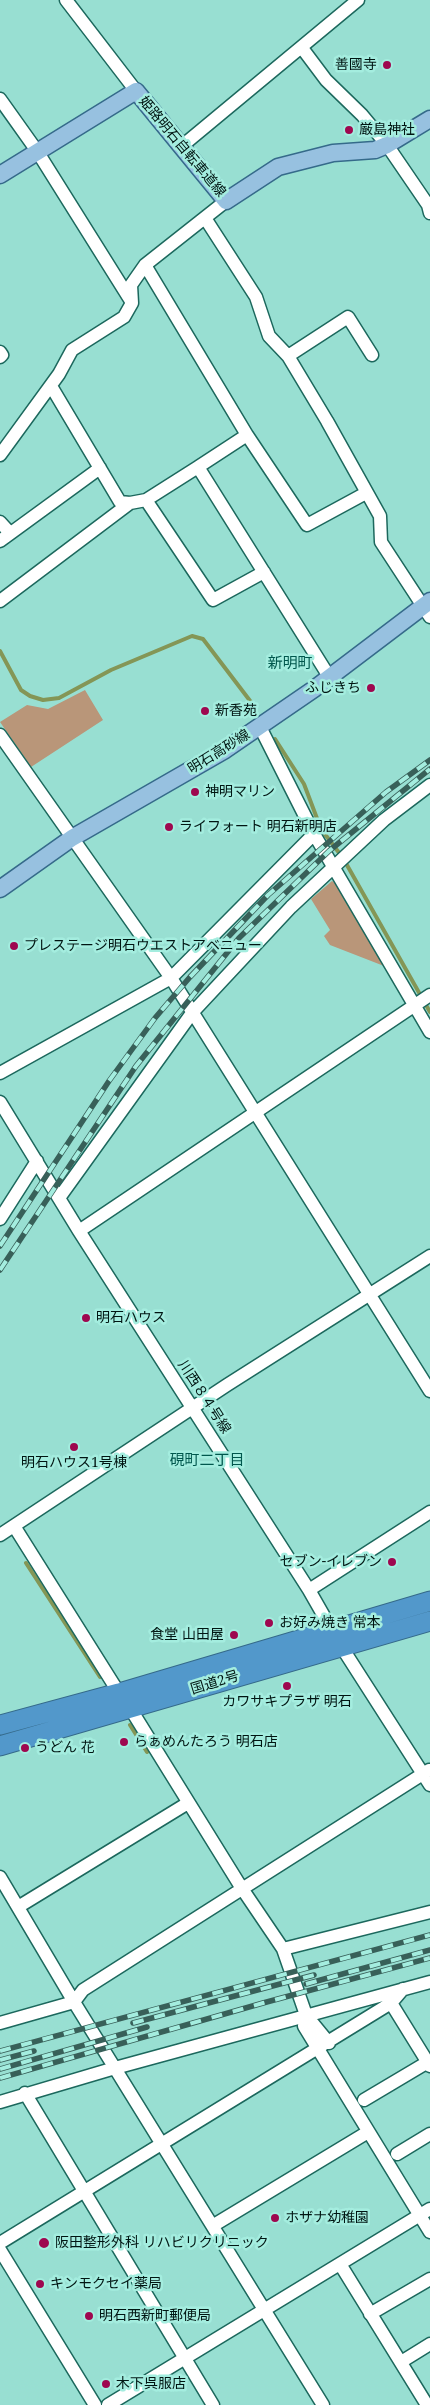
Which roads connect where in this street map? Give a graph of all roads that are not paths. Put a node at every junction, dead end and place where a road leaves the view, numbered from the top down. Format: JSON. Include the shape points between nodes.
{"nodes":[{"id":1,"x":66,"y":0,"type":"edge"},
{"id":2,"x":358,"y":0,"type":"edge"},
{"id":3,"x":302,"y":48,"type":"junction"},
{"id":4,"x":136,"y":91,"type":"junction"},
{"id":5,"x":0,"y":100,"type":"edge"},
{"id":6,"x":430,"y":119,"type":"edge"},
{"id":7,"x":387,"y":145,"type":"junction"},
{"id":8,"x":182,"y":146,"type":"junction"},
{"id":9,"x":37,"y":151,"type":"junction"},
{"id":10,"x":0,"y":175,"type":"edge"},
{"id":11,"x":226,"y":201,"type":"junction"},
{"id":12,"x":430,"y":213,"type":"edge"},
{"id":13,"x":205,"y":218,"type":"junction"},
{"id":14,"x":145,"y":266,"type":"junction"},
{"id":15,"x":132,"y":303,"type":"junction"},
{"id":16,"x":0,"y":352,"type":"edge"},
{"id":17,"x":372,"y":355,"type":"dead end"},
{"id":18,"x":288,"y":356,"type":"junction"},
{"id":19,"x":0,"y":357,"type":"edge"},
{"id":20,"x":51,"y":386,"type":"junction"},
{"id":21,"x":247,"y":435,"type":"junction"},
{"id":22,"x":0,"y":455,"type":"edge"},
{"id":23,"x":198,"y":467,"type":"junction"},
{"id":24,"x":100,"y":468,"type":"junction"},
{"id":25,"x":366,"y":493,"type":"junction"},
{"id":26,"x":146,"y":500,"type":"junction"},
{"id":27,"x":130,"y":504,"type":"junction"},
{"id":28,"x":0,"y":522,"type":"edge"},
{"id":29,"x":5,"y":537,"type":"edge"},
{"id":30,"x":264,"y":572,"type":"junction"},
{"id":31,"x":0,"y":601,"type":"edge"},
{"id":32,"x":428,"y":609,"type":"edge"},
{"id":33,"x":330,"y":678,"type":"junction"},
{"id":34,"x":260,"y":727,"type":"junction"},
{"id":35,"x":0,"y":735,"type":"edge"},
{"id":36,"x":430,"y":785,"type":"edge"},
{"id":37,"x":314,"y":834,"type":"junction"},
{"id":38,"x":72,"y":838,"type":"junction"},
{"id":39,"x":334,"y":866,"type":"junction"},
{"id":40,"x":0,"y":889,"type":"edge"},
{"id":41,"x":170,"y":978,"type":"junction"},
{"id":42,"x":429,"y":995,"type":"edge"},
{"id":43,"x":415,"y":1007,"type":"junction"},
{"id":44,"x":192,"y":1013,"type":"junction"},
{"id":45,"x":430,"y":1032,"type":"edge"},
{"id":46,"x":0,"y":1074,"type":"edge"},
{"id":47,"x":0,"y":1102,"type":"edge"},
{"id":48,"x":254,"y":1112,"type":"junction"},
{"id":49,"x":37,"y":1161,"type":"junction"},
{"id":50,"x":59,"y":1198,"type":"junction"},
{"id":51,"x":0,"y":1219,"type":"edge"},
{"id":52,"x":79,"y":1232,"type":"junction"},
{"id":53,"x":430,"y":1256,"type":"edge"},
{"id":54,"x":369,"y":1294,"type":"junction"},
{"id":55,"x":430,"y":1391,"type":"edge"},
{"id":56,"x":193,"y":1408,"type":"junction"},
{"id":57,"x":430,"y":1512,"type":"edge"},
{"id":58,"x":14,"y":1526,"type":"junction"},
{"id":59,"x":0,"y":1535,"type":"edge"},
{"id":60,"x":309,"y":1590,"type":"junction"},
{"id":61,"x":430,"y":1601,"type":"edge"},
{"id":62,"x":430,"y":1621,"type":"edge"},
{"id":63,"x":336,"y":1638,"type":"junction"},
{"id":64,"x":125,"y":1701,"type":"junction"},
{"id":65,"x":0,"y":1725,"type":"edge"},
{"id":66,"x":0,"y":1746,"type":"edge"},
{"id":67,"x":426,"y":1771,"type":"edge"},
{"id":68,"x":430,"y":1785,"type":"edge"},
{"id":69,"x":188,"y":1803,"type":"junction"},
{"id":70,"x":0,"y":1877,"type":"edge"},
{"id":71,"x":241,"y":1887,"type":"junction"},
{"id":72,"x":18,"y":1906,"type":"junction"},
{"id":73,"x":430,"y":1912,"type":"edge"},
{"id":74,"x":283,"y":1949,"type":"junction"},
{"id":75,"x":430,"y":1982,"type":"edge"},
{"id":76,"x":403,"y":1989,"type":"junction"},
{"id":77,"x":74,"y":2002,"type":"junction"},
{"id":78,"x":391,"y":2003,"type":"junction"},
{"id":79,"x":306,"y":2015,"type":"junction"},
{"id":80,"x":0,"y":2023,"type":"edge"},
{"id":81,"x":323,"y":2046,"type":"junction"},
{"id":82,"x":429,"y":2064,"type":"edge"},
{"id":83,"x":115,"y":2068,"type":"junction"},
{"id":84,"x":25,"y":2093,"type":"junction"},
{"id":85,"x":364,"y":2100,"type":"dead end"},
{"id":86,"x":0,"y":2102,"type":"edge"},
{"id":87,"x":368,"y":2132,"type":"junction"},
{"id":88,"x":430,"y":2134,"type":"edge"},
{"id":89,"x":162,"y":2143,"type":"junction"},
{"id":90,"x":397,"y":2154,"type":"dead end"},
{"id":91,"x":82,"y":2191,"type":"junction"},
{"id":92,"x":425,"y":2212,"type":"edge"},
{"id":93,"x":214,"y":2225,"type":"junction"},
{"id":94,"x":430,"y":2232,"type":"edge"},
{"id":95,"x":0,"y":2243,"type":"edge"},
{"id":96,"x":0,"y":2250,"type":"edge"},
{"id":97,"x":340,"y":2264,"type":"junction"},
{"id":98,"x":430,"y":2279,"type":"edge"},
{"id":99,"x":265,"y":2310,"type":"junction"},
{"id":100,"x":370,"y":2314,"type":"junction"},
{"id":101,"x":430,"y":2344,"type":"edge"},
{"id":102,"x":184,"y":2359,"type":"junction"},
{"id":103,"x":401,"y":2362,"type":"junction"},
{"id":104,"x":95,"y":2405,"type":"edge"},
{"id":105,"x":108,"y":2405,"type":"edge"},
{"id":106,"x":213,"y":2405,"type":"edge"},
{"id":107,"x":324,"y":2405,"type":"edge"},
{"id":108,"x":427,"y":2405,"type":"edge"}],
"edges":[{"from":1,"to":4,"type":"street"},
{"from":2,"to":3,"type":"street"},
{"from":3,"to":7,"type":"street","via":[[326,80]]},
{"from":3,"to":8,"type":"street"},
{"from":4,"to":8,"type":"main road","name":"姫路明石自転車道線"},
{"from":4,"to":9,"type":"main road","name":"姫路明石自転車道線"},
{"from":5,"to":9,"type":"street"},
{"from":6,"to":7,"type":"main road","name":"姫路明石自転車道線"},
{"from":7,"to":11,"type":"main road","name":"姫路明石自転車道線","via":[[375,150],[334,153],[278,167]]},
{"from":7,"to":12,"type":"street","via":[[428,205]]},
{"from":8,"to":11,"type":"main road","name":"姫路明石自転車道線"},
{"from":9,"to":10,"type":"main road","name":"姫路明石自転車道線"},
{"from":9,"to":15,"type":"street"},
{"from":11,"to":13,"type":"street"},
{"from":13,"to":14,"type":"street"},
{"from":13,"to":18,"type":"street","via":[[256,297],[269,336]]},
{"from":14,"to":15,"type":"street","via":[[131,285]]},
{"from":14,"to":21,"type":"street"},
{"from":15,"to":20,"type":"street","via":[[124,317],[72,350]]},
{"from":16,"to":19,"type":"street"},
{"from":17,"to":18,"type":"street","via":[[348,317]]},
{"from":18,"to":25,"type":"street"},
{"from":20,"to":22,"type":"street"},
{"from":20,"to":24,"type":"street"},
{"from":21,"to":23,"type":"street"},
{"from":21,"to":25,"type":"street","via":[[307,525]]},
{"from":23,"to":26,"type":"street"},
{"from":23,"to":30,"type":"street"},
{"from":24,"to":27,"type":"street","via":[[120,502]]},
{"from":24,"to":29,"type":"street"},
{"from":25,"to":32,"type":"street","via":[[380,516],[381,542]]},
{"from":26,"to":27,"type":"street"},
{"from":26,"to":30,"type":"street","via":[[213,600]]},
{"from":27,"to":31,"type":"street"},
{"from":28,"to":29,"type":"street"},
{"from":30,"to":33,"type":"street"},
{"from":32,"to":33,"type":"main road","name":"明石高砂線"},
{"from":33,"to":34,"type":"main road","name":"明石高砂線"},
{"from":34,"to":37,"type":"street"},
{"from":34,"to":38,"type":"main road","name":"明石高砂線"},
{"from":35,"to":38,"type":"street"},
{"from":36,"to":39,"type":"street","via":[[384,820]]},
{"from":37,"to":39,"type":"street"},
{"from":37,"to":41,"type":"street"},
{"from":38,"to":40,"type":"main road","name":"明石高砂線"},
{"from":38,"to":41,"type":"street"},
{"from":39,"to":43,"type":"street"},
{"from":39,"to":44,"type":"street","via":[[284,914]]},
{"from":41,"to":44,"type":"street"},
{"from":41,"to":46,"type":"street"},
{"from":42,"to":43,"type":"street"},
{"from":43,"to":45,"type":"street"},
{"from":43,"to":48,"type":"street"},
{"from":44,"to":48,"type":"street"},
{"from":44,"to":50,"type":"street"},
{"from":47,"to":49,"type":"street","name":"川西８４号線"},
{"from":48,"to":52,"type":"street"},
{"from":48,"to":54,"type":"street"},
{"from":49,"to":50,"type":"street","name":"川西８４号線"},
{"from":49,"to":51,"type":"street"},
{"from":50,"to":52,"type":"street","name":"川西８４号線"},
{"from":52,"to":56,"type":"street","name":"川西８４号線"},
{"from":53,"to":54,"type":"street"},
{"from":54,"to":55,"type":"street"},
{"from":54,"to":56,"type":"street"},
{"from":56,"to":58,"type":"street"},
{"from":56,"to":60,"type":"street","name":"川西８４号線"},
{"from":57,"to":60,"type":"street"},
{"from":58,"to":59,"type":"street"},
{"from":58,"to":64,"type":"street"},
{"from":60,"to":63,"type":"street","name":"川西８４号線"},
{"from":61,"to":63,"type":"highway","name":"国道2号"},
{"from":62,"to":63,"type":"highway","name":"国道2号"},
{"from":63,"to":64,"type":"highway","name":"国道2号"},
{"from":63,"to":67,"type":"street","name":"川西８４号線"},
{"from":64,"to":65,"type":"highway","name":"国道2号"},
{"from":64,"to":66,"type":"highway","name":"国道2号"},
{"from":64,"to":69,"type":"street"},
{"from":67,"to":68,"type":"street","name":"川西８４号線"},
{"from":67,"to":71,"type":"street"},
{"from":69,"to":71,"type":"street"},
{"from":69,"to":72,"type":"street"},
{"from":70,"to":72,"type":"street"},
{"from":71,"to":74,"type":"street"},
{"from":71,"to":77,"type":"street","via":[[82,1990]]},
{"from":72,"to":77,"type":"street"},
{"from":73,"to":74,"type":"street"},
{"from":74,"to":79,"type":"street"},
{"from":75,"to":76,"type":"street"},
{"from":76,"to":78,"type":"street"},
{"from":76,"to":79,"type":"street"},
{"from":77,"to":80,"type":"street"},
{"from":77,"to":83,"type":"street"},
{"from":78,"to":81,"type":"street"},
{"from":78,"to":82,"type":"street"},
{"from":79,"to":81,"type":"street"},
{"from":79,"to":83,"type":"street"},
{"from":81,"to":87,"type":"street"},
{"from":81,"to":89,"type":"street"},
{"from":82,"to":85,"type":"street"},
{"from":83,"to":84,"type":"street"},
{"from":83,"to":89,"type":"street"},
{"from":84,"to":86,"type":"street"},
{"from":84,"to":91,"type":"street"},
{"from":87,"to":92,"type":"street"},
{"from":87,"to":93,"type":"street"},
{"from":88,"to":90,"type":"street"},
{"from":89,"to":91,"type":"street"},
{"from":89,"to":93,"type":"street"},
{"from":91,"to":95,"type":"street"},
{"from":91,"to":102,"type":"street"},
{"from":92,"to":94,"type":"street"},
{"from":92,"to":97,"type":"street"},
{"from":93,"to":99,"type":"street"},
{"from":96,"to":104,"type":"street"},
{"from":97,"to":99,"type":"street"},
{"from":97,"to":100,"type":"street"},
{"from":98,"to":100,"type":"street"},
{"from":99,"to":102,"type":"street"},
{"from":99,"to":107,"type":"street"},
{"from":100,"to":103,"type":"street"},
{"from":101,"to":103,"type":"street"},
{"from":102,"to":105,"type":"street"},
{"from":102,"to":106,"type":"street"},
{"from":103,"to":108,"type":"street"}]}
